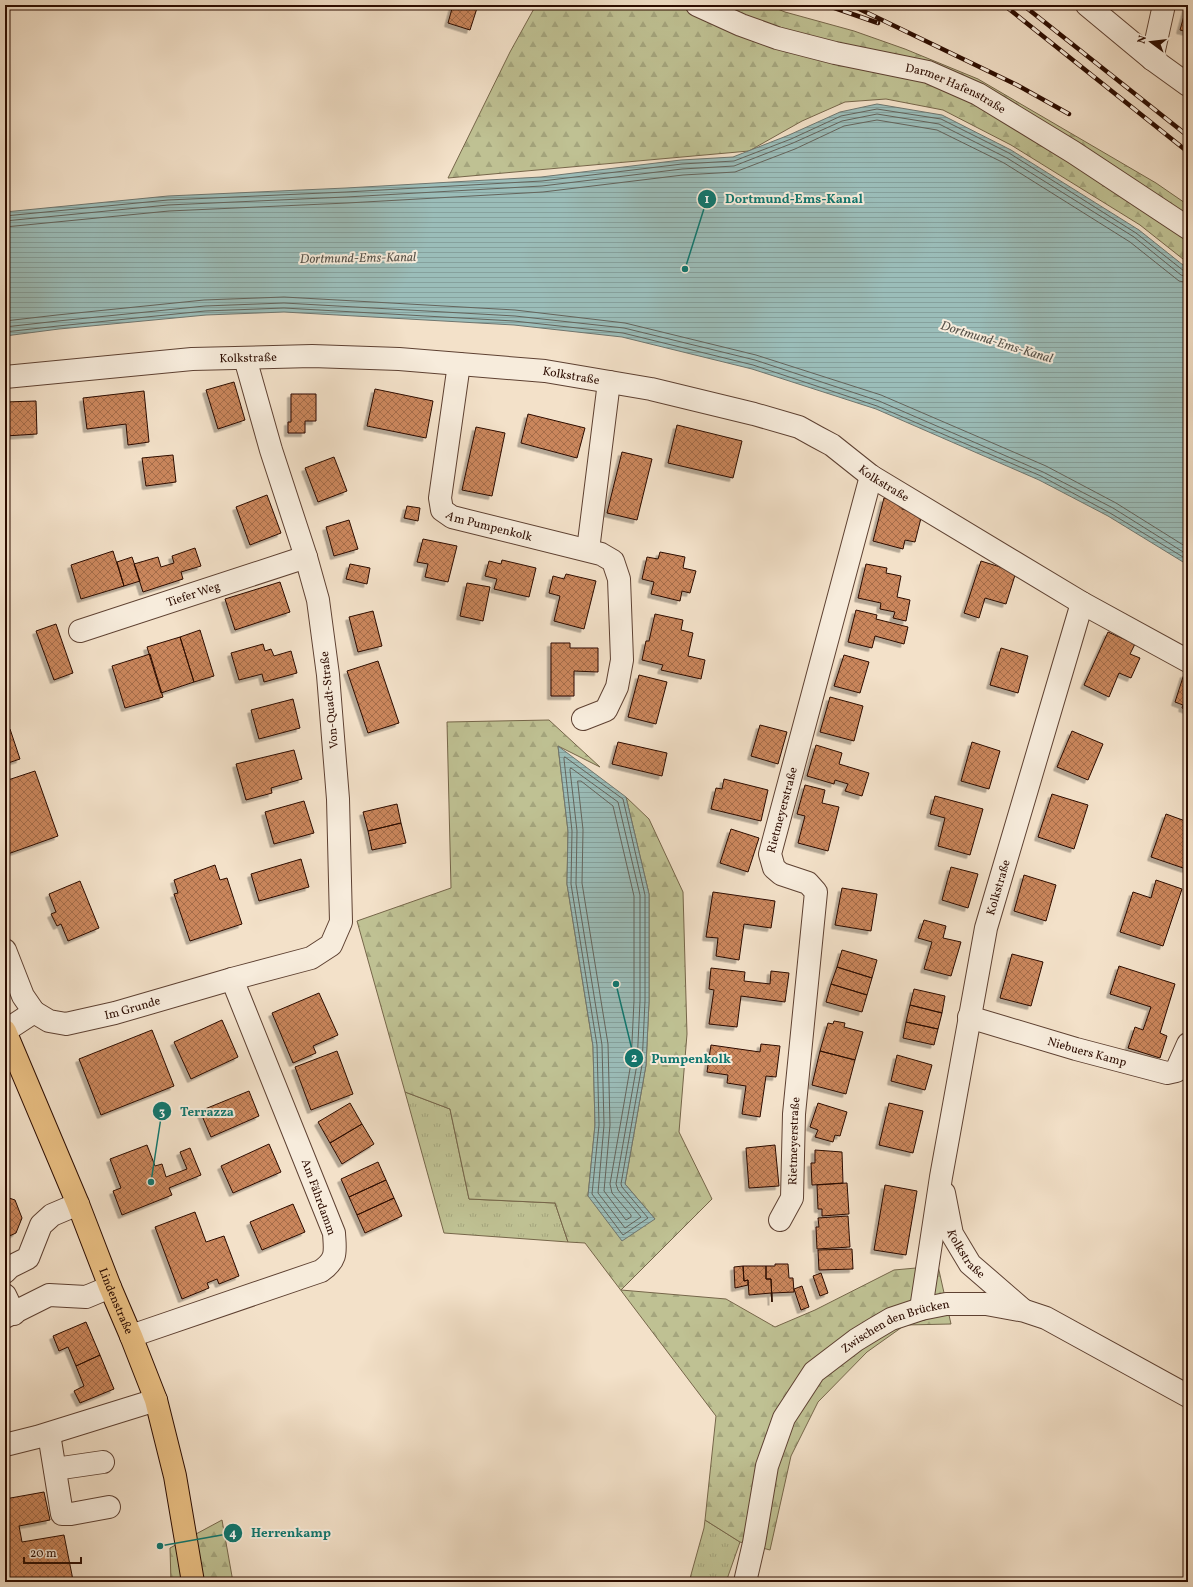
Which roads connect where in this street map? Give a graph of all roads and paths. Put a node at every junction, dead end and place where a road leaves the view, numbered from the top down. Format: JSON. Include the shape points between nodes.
{"nodes":[{"id":1,"x":698,"y":5,"type":"edge"},
{"id":2,"x":1087,"y":5,"type":"edge"},
{"id":3,"x":1164,"y":5,"type":"edge"},
{"id":4,"x":1152,"y":59,"type":"junction"},
{"id":5,"x":1188,"y":85,"type":"edge"},
{"id":6,"x":1188,"y":228,"type":"edge"},
{"id":7,"x":245,"y":358,"type":"junction"},
{"id":8,"x":459,"y":364,"type":"junction"},
{"id":9,"x":5,"y":377,"type":"edge"},
{"id":10,"x":609,"y":382,"type":"junction"},
{"id":11,"x":871,"y":476,"type":"junction"},
{"id":12,"x":588,"y":550,"type":"junction"},
{"id":13,"x":306,"y":557,"type":"junction"},
{"id":14,"x":1082,"y":603,"type":"junction"},
{"id":15,"x":80,"y":631,"type":"dead end"},
{"id":16,"x":1188,"y":661,"type":"edge"},
{"id":17,"x":583,"y":720,"type":"dead end"},
{"id":18,"x":5,"y":950,"type":"edge"},
{"id":19,"x":232,"y":978,"type":"junction"},
{"id":20,"x":34,"y":1012,"type":"junction"},
{"id":21,"x":969,"y":1017,"type":"junction"},
{"id":22,"x":5,"y":1031,"type":"edge"},
{"id":23,"x":1188,"y":1044,"type":"edge"},
{"id":24,"x":941,"y":1177,"type":"junction"},
{"id":25,"x":78,"y":1204,"type":"junction"},
{"id":26,"x":780,"y":1220,"type":"dead end"},
{"id":27,"x":5,"y":1272,"type":"edge"},
{"id":28,"x":110,"y":1287,"type":"junction"},
{"id":29,"x":8,"y":1309,"type":"edge"},
{"id":30,"x":921,"y":1309,"type":"junction"},
{"id":31,"x":1025,"y":1311,"type":"junction"},
{"id":32,"x":131,"y":1336,"type":"junction"},
{"id":33,"x":1188,"y":1396,"type":"edge"},
{"id":34,"x":156,"y":1400,"type":"junction"},
{"id":35,"x":49,"y":1434,"type":"junction"},
{"id":36,"x":5,"y":1445,"type":"edge"},
{"id":37,"x":103,"y":1462,"type":"dead end"},
{"id":38,"x":55,"y":1469,"type":"junction"},
{"id":39,"x":109,"y":1507,"type":"dead end"},
{"id":40,"x":193,"y":1582,"type":"edge"},
{"id":41,"x":745,"y":1582,"type":"edge"}],
"edges":[{"from":1,"to":6,"type":"street","name":"Darmer Hafenstraße","via":[[777,38],[928,72],[978,94],[1073,152]]},
{"from":2,"to":4,"type":"street"},
{"from":3,"to":4,"type":"street"},
{"from":4,"to":5,"type":"street"},
{"from":7,"to":8,"type":"street","name":"Kolkstraße","via":[[349,356]]},
{"from":7,"to":9,"type":"street","name":"Kolkstraße","via":[[192,359]]},
{"from":7,"to":13,"type":"street","name":"Von-Quadt-Straße","via":[[270,450]]},
{"from":8,"to":10,"type":"street","name":"Kolkstraße","via":[[545,371]]},
{"from":8,"to":12,"type":"street","name":"Am Pumpenkolk","via":[[440,498],[442,510],[452,517]]},
{"from":10,"to":11,"type":"street","name":"Kolkstraße","via":[[754,414],[798,427],[832,446]]},
{"from":10,"to":12,"type":"street"},
{"from":11,"to":14,"type":"street","name":"Kolkstraße"},
{"from":11,"to":26,"type":"street","name":"Rietmeyerstraße","via":[[770,854],[774,868],[781,874],[808,883],[816,892],[794,1114],[792,1198]]},
{"from":12,"to":17,"type":"street","name":"Am Pumpenkolk","via":[[614,561],[619,579],[622,660],[617,688],[606,710]]},
{"from":13,"to":15,"type":"street","name":"Tiefer Weg"},
{"from":13,"to":19,"type":"street","name":"Von-Quadt-Straße","via":[[318,600],[328,675],[338,799],[341,922],[331,945],[311,958]]},
{"from":14,"to":16,"type":"street","name":"Kolkstraße"},
{"from":14,"to":21,"type":"street","name":"Kolkstraße","via":[[986,928]]},
{"from":18,"to":20,"type":"street","via":[[24,996]]},
{"from":19,"to":20,"type":"street","name":"Im Grunde","via":[[66,1024],[49,1021]]},
{"from":19,"to":32,"type":"street","name":"Am Fährdamm","via":[[334,1233],[335,1254],[330,1264],[321,1270]]},
{"from":20,"to":22,"type":"street","name":"Lindenstraße"},
{"from":21,"to":23,"type":"street","name":"Niebuers Kamp","via":[[1167,1073],[1176,1071]]},
{"from":21,"to":24,"type":"street","name":"Kolkstraße"},
{"from":22,"to":25,"type":"main road","name":"Lindenstraße"},
{"from":24,"to":30,"type":"street","name":"Kolkstraße"},
{"from":24,"to":31,"type":"street","name":"Kolkstraße","via":[[952,1234],[970,1264]]},
{"from":25,"to":27,"type":"street","via":[[52,1215],[41,1225],[28,1258]]},
{"from":25,"to":28,"type":"main road","name":"Lindenstraße"},
{"from":28,"to":29,"type":"street","via":[[86,1297],[49,1295]]},
{"from":28,"to":32,"type":"main road","name":"Lindenstraße"},
{"from":30,"to":31,"type":"street","name":"Zwischen den Brücken","via":[[946,1304],[986,1304]]},
{"from":30,"to":41,"type":"street","name":"Zwischen den Brücken","via":[[891,1319],[856,1340],[814,1372],[784,1418],[767,1466]]},
{"from":31,"to":33,"type":"street","name":"Zwischen den Brücken","via":[[1046,1318]]},
{"from":32,"to":34,"type":"main road","name":"Lindenstraße"},
{"from":34,"to":35,"type":"street"},
{"from":34,"to":40,"type":"main road","name":"Lindenstraße","via":[[175,1476]]},
{"from":35,"to":36,"type":"street"},
{"from":35,"to":38,"type":"street"},
{"from":37,"to":38,"type":"street"},
{"from":38,"to":39,"type":"street","via":[[62,1514]]}]}
